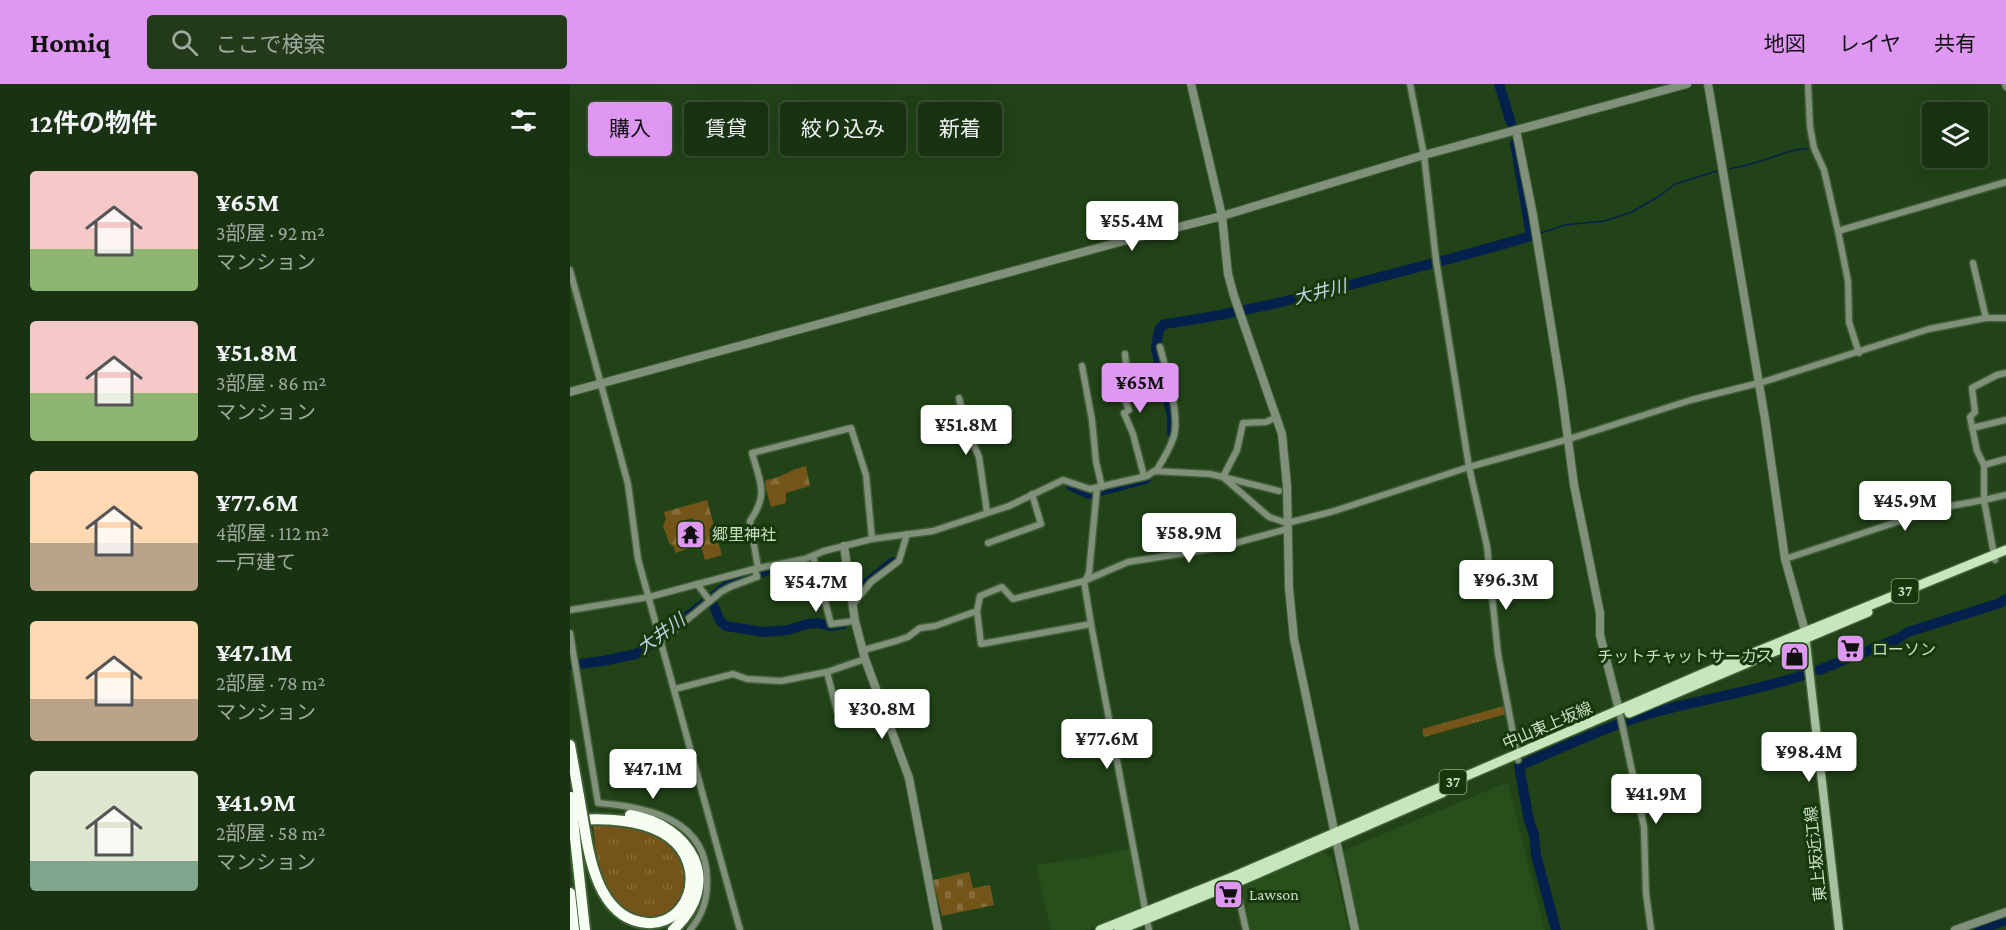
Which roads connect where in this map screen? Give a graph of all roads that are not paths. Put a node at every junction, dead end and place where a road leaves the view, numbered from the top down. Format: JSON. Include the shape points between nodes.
{"nodes":[{"id":1,"x":1191,"y":84,"type":"edge"},
{"id":2,"x":1410,"y":84,"type":"edge"},
{"id":3,"x":1687,"y":84,"type":"edge"},
{"id":4,"x":1708,"y":84,"type":"edge"},
{"id":5,"x":1808,"y":84,"type":"edge"},
{"id":6,"x":1516,"y":130,"type":"junction"},
{"id":7,"x":1424,"y":155,"type":"junction"},
{"id":8,"x":2006,"y":182,"type":"edge"},
{"id":9,"x":1222,"y":216,"type":"junction"},
{"id":10,"x":1838,"y":231,"type":"junction"},
{"id":11,"x":1973,"y":263,"type":"dead end"},
{"id":12,"x":570,"y":270,"type":"edge"},
{"id":13,"x":1986,"y":318,"type":"junction"},
{"id":14,"x":2006,"y":318,"type":"edge"},
{"id":15,"x":1160,"y":346,"type":"dead end"},
{"id":16,"x":1859,"y":353,"type":"junction"},
{"id":17,"x":1125,"y":354,"type":"dead end"},
{"id":18,"x":1082,"y":366,"type":"dead end"},
{"id":19,"x":2006,"y":373,"type":"edge"},
{"id":20,"x":601,"y":383,"type":"junction"},
{"id":21,"x":1759,"y":384,"type":"junction"},
{"id":22,"x":570,"y":392,"type":"edge"},
{"id":23,"x":959,"y":398,"type":"dead end"},
{"id":24,"x":1278,"y":417,"type":"junction"},
{"id":25,"x":2006,"y":420,"type":"edge"},
{"id":26,"x":1972,"y":428,"type":"junction"},
{"id":27,"x":1569,"y":439,"type":"junction"},
{"id":28,"x":2006,"y":459,"type":"edge"},
{"id":29,"x":1984,"y":465,"type":"junction"},
{"id":30,"x":1469,"y":467,"type":"junction"},
{"id":31,"x":1156,"y":471,"type":"junction"},
{"id":32,"x":1144,"y":476,"type":"junction"},
{"id":33,"x":1223,"y":477,"type":"junction"},
{"id":34,"x":1098,"y":490,"type":"junction"},
{"id":35,"x":1279,"y":491,"type":"dead end"},
{"id":36,"x":1032,"y":494,"type":"junction"},
{"id":37,"x":2006,"y":495,"type":"edge"},
{"id":38,"x":1984,"y":500,"type":"junction"},
{"id":39,"x":987,"y":512,"type":"junction"},
{"id":40,"x":1287,"y":526,"type":"junction"},
{"id":41,"x":907,"y":534,"type":"junction"},
{"id":42,"x":872,"y":539,"type":"junction"},
{"id":43,"x":988,"y":543,"type":"dead end"},
{"id":44,"x":844,"y":546,"type":"junction"},
{"id":45,"x":2006,"y":550,"type":"edge"},
{"id":46,"x":813,"y":556,"type":"junction"},
{"id":47,"x":2006,"y":556,"type":"edge"},
{"id":48,"x":1994,"y":558,"type":"junction"},
{"id":49,"x":1785,"y":559,"type":"junction"},
{"id":50,"x":756,"y":571,"type":"junction"},
{"id":51,"x":1084,"y":581,"type":"junction"},
{"id":52,"x":697,"y":584,"type":"junction"},
{"id":53,"x":649,"y":597,"type":"junction"},
{"id":54,"x":709,"y":599,"type":"junction"},
{"id":55,"x":853,"y":604,"type":"junction"},
{"id":56,"x":570,"y":610,"type":"edge"},
{"id":57,"x":977,"y":611,"type":"junction"},
{"id":58,"x":855,"y":621,"type":"junction"},
{"id":59,"x":1091,"y":624,"type":"junction"},
{"id":60,"x":570,"y":633,"type":"edge"},
{"id":61,"x":1805,"y":634,"type":"junction"},
{"id":62,"x":661,"y":640,"type":"junction"},
{"id":63,"x":864,"y":650,"type":"junction"},
{"id":64,"x":866,"y":659,"type":"junction"},
{"id":65,"x":827,"y":672,"type":"junction"},
{"id":66,"x":675,"y":689,"type":"junction"},
{"id":67,"x":882,"y":704,"type":"junction"},
{"id":68,"x":1622,"y":718,"type":"junction"},
{"id":69,"x":570,"y":745,"type":"edge"},
{"id":70,"x":1518,"y":757,"type":"junction"},
{"id":71,"x":573,"y":793,"type":"edge"},
{"id":72,"x":570,"y":813,"type":"edge"},
{"id":73,"x":570,"y":820,"type":"edge"},
{"id":74,"x":1334,"y":837,"type":"junction"},
{"id":75,"x":580,"y":838,"type":"junction"},
{"id":76,"x":1235,"y":879,"type":"junction"},
{"id":77,"x":570,"y":893,"type":"edge"},
{"id":78,"x":2006,"y":912,"type":"edge"},
{"id":79,"x":1147,"y":916,"type":"junction"},
{"id":80,"x":573,"y":930,"type":"edge"},
{"id":81,"x":585,"y":930,"type":"edge"},
{"id":82,"x":673,"y":930,"type":"edge"},
{"id":83,"x":690,"y":930,"type":"edge"},
{"id":84,"x":740,"y":930,"type":"edge"},
{"id":85,"x":938,"y":930,"type":"edge"},
{"id":86,"x":1100,"y":930,"type":"edge"},
{"id":87,"x":1119,"y":930,"type":"edge"},
{"id":88,"x":1149,"y":930,"type":"edge"},
{"id":89,"x":1246,"y":930,"type":"edge"},
{"id":90,"x":1354,"y":930,"type":"edge"},
{"id":91,"x":1651,"y":930,"type":"edge"},
{"id":92,"x":1839,"y":930,"type":"edge"},
{"id":93,"x":1955,"y":930,"type":"edge"}],
"edges":[{"from":1,"to":9,"type":"street"},
{"from":2,"to":7,"type":"street"},
{"from":3,"to":6,"type":"street"},
{"from":4,"to":21,"type":"street"},
{"from":5,"to":10,"type":"street","via":[[1814,148],[1824,170]]},
{"from":6,"to":7,"type":"street"},
{"from":6,"to":27,"type":"street"},
{"from":7,"to":9,"type":"street"},
{"from":7,"to":30,"type":"street","via":[[1436,262]]},
{"from":8,"to":10,"type":"street"},
{"from":9,"to":20,"type":"street"},
{"from":9,"to":24,"type":"street","via":[[1228,274]]},
{"from":10,"to":16,"type":"street","via":[[1848,281],[1849,322]]},
{"from":11,"to":13,"type":"street"},
{"from":12,"to":20,"type":"street"},
{"from":13,"to":14,"type":"street"},
{"from":13,"to":16,"type":"street","via":[[1929,329]]},
{"from":15,"to":31,"type":"street","via":[[1175,420],[1174,435]]},
{"from":16,"to":21,"type":"street"},
{"from":17,"to":32,"type":"street","via":[[1128,383],[1123,395],[1129,410],[1124,413]]},
{"from":18,"to":34,"type":"street","via":[[1092,420]]},
{"from":19,"to":26,"type":"street","via":[[1972,388]]},
{"from":20,"to":22,"type":"street"},
{"from":20,"to":53,"type":"street","via":[[628,484],[638,559]]},
{"from":21,"to":27,"type":"street","via":[[1691,400]]},
{"from":21,"to":49,"type":"street"},
{"from":23,"to":39,"type":"street","via":[[979,457]]},
{"from":24,"to":33,"type":"street","via":[[1243,423],[1237,450]]},
{"from":24,"to":40,"type":"street","via":[[1285,450]]},
{"from":25,"to":26,"type":"street"},
{"from":26,"to":29,"type":"street"},
{"from":27,"to":30,"type":"street"},
{"from":27,"to":68,"type":"street","via":[[1574,485],[1600,613],[1600,635]]},
{"from":28,"to":29,"type":"street"},
{"from":29,"to":38,"type":"street"},
{"from":30,"to":40,"type":"street"},
{"from":30,"to":70,"type":"street","via":[[1487,546],[1498,654]]},
{"from":31,"to":32,"type":"street"},
{"from":31,"to":33,"type":"street"},
{"from":32,"to":34,"type":"street"},
{"from":33,"to":35,"type":"street"},
{"from":33,"to":40,"type":"street","via":[[1269,517]]},
{"from":34,"to":36,"type":"street","via":[[1063,480]]},
{"from":34,"to":51,"type":"street","via":[[1089,573]]},
{"from":36,"to":39,"type":"street"},
{"from":36,"to":43,"type":"street","via":[[1041,524]]},
{"from":37,"to":38,"type":"street"},
{"from":38,"to":48,"type":"street"},
{"from":38,"to":49,"type":"street","via":[[1939,508]]},
{"from":39,"to":41,"type":"street","via":[[933,531]]},
{"from":40,"to":51,"type":"street","via":[[1217,548],[1128,562]]},
{"from":40,"to":74,"type":"street","via":[[1294,639]]},
{"from":41,"to":42,"type":"street"},
{"from":41,"to":55,"type":"street","via":[[899,561],[871,582]]},
{"from":42,"to":44,"type":"street"},
{"from":42,"to":50,"type":"street","via":[[866,475],[851,428],[752,453],[762,495],[750,521]]},
{"from":44,"to":46,"type":"street"},
{"from":44,"to":55,"type":"street"},
{"from":45,"to":48,"type":"main road","name":"中山東上坂線","number":"37"},
{"from":46,"to":50,"type":"street"},
{"from":46,"to":58,"type":"street","via":[[831,624]]},
{"from":47,"to":48,"type":"main road","name":"中山東上坂線","number":"37"},
{"from":48,"to":61,"type":"main road","name":"中山東上坂線","number":"37"},
{"from":49,"to":61,"type":"street"},
{"from":50,"to":52,"type":"street"},
{"from":50,"to":54,"type":"street","via":[[757,576]]},
{"from":51,"to":57,"type":"street","via":[[1013,599],[1002,587],[980,596]]},
{"from":51,"to":59,"type":"street"},
{"from":52,"to":53,"type":"street"},
{"from":52,"to":54,"type":"street"},
{"from":53,"to":56,"type":"street"},
{"from":53,"to":62,"type":"street"},
{"from":54,"to":62,"type":"street"},
{"from":55,"to":58,"type":"street"},
{"from":57,"to":59,"type":"street","via":[[981,644]]},
{"from":57,"to":63,"type":"street"},
{"from":58,"to":63,"type":"street"},
{"from":59,"to":79,"type":"street"},
{"from":60,"to":83,"type":"street","via":[[597,803],[631,806],[663,815],[684,828],[699,845],[707,870],[707,898],[699,920]]},
{"from":61,"to":68,"type":"main road","name":"中山東上坂線","number":"37"},
{"from":61,"to":92,"type":"main road","name":"東上坂近江線"},
{"from":62,"to":66,"type":"street"},
{"from":63,"to":64,"type":"street"},
{"from":64,"to":65,"type":"street"},
{"from":64,"to":67,"type":"street"},
{"from":65,"to":66,"type":"street","via":[[781,681],[733,674]]},
{"from":65,"to":67,"type":"street","via":[[837,711]]},
{"from":66,"to":84,"type":"street"},
{"from":67,"to":85,"type":"street","via":[[909,778]]},
{"from":68,"to":70,"type":"main road","name":"中山東上坂線","number":"37"},
{"from":68,"to":91,"type":"street","via":[[1644,827]]},
{"from":69,"to":71,"type":"highway"},
{"from":70,"to":74,"type":"main road","name":"中山東上坂線","number":"37"},
{"from":71,"to":75,"type":"highway","bridge":true},
{"from":72,"to":82,"type":"highway","via":[[602,812],[645,818],[682,839],[695,859],[698,885],[690,911]]},
{"from":73,"to":75,"type":"highway","via":[[635,823],[670,838],[686,858],[690,873],[690,888],[681,908],[666,920],[652,923],[636,921],[621,913],[599,884]]},
{"from":74,"to":76,"type":"main road","name":"中山東上坂線","number":"37"},
{"from":74,"to":90,"type":"street"},
{"from":75,"to":81,"type":"highway"},
{"from":76,"to":79,"type":"main road","name":"中山東上坂線","number":"37"},
{"from":76,"to":89,"type":"street"},
{"from":77,"to":80,"type":"highway"},
{"from":78,"to":93,"type":"street"},
{"from":79,"to":86,"type":"main road","name":"中山東上坂線","number":"37"},
{"from":79,"to":87,"type":"main road","name":"中山東上坂線","number":"37"},
{"from":79,"to":88,"type":"street"}]}
